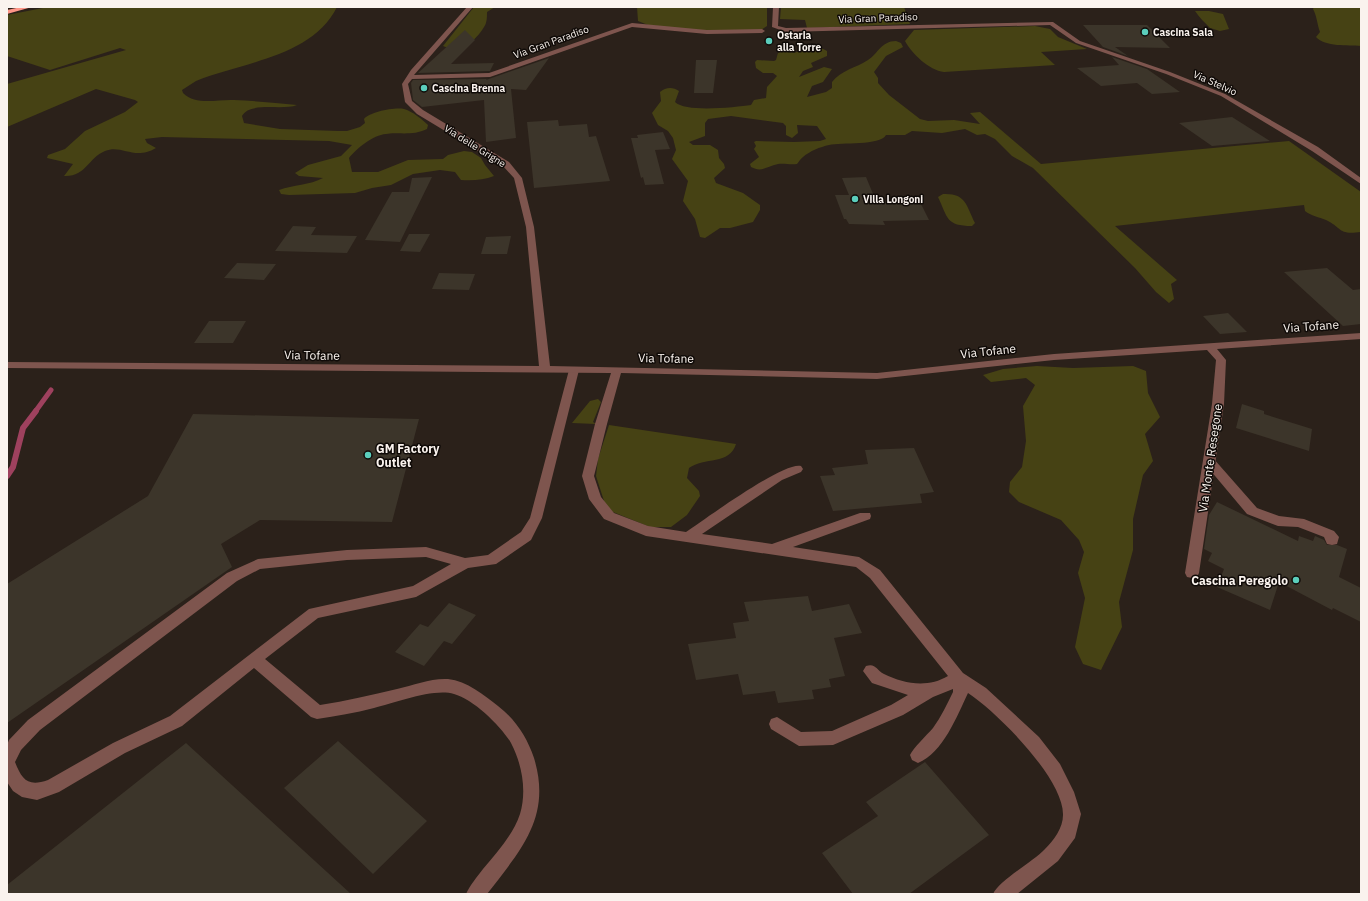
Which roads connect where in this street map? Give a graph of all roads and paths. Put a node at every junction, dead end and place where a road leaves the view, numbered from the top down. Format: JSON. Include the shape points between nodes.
{"nodes":[{"id":1,"x":29,"y":7,"type":"edge"},
{"id":2,"x":470,"y":7,"type":"edge"},
{"id":3,"x":776,"y":7,"type":"edge"},
{"id":4,"x":7,"y":12,"type":"edge"},
{"id":5,"x":1051,"y":23,"type":"joint"},
{"id":6,"x":762,"y":31,"type":"dead end"},
{"id":7,"x":409,"y":77,"type":"junction"},
{"id":8,"x":1361,"y":182,"type":"edge"},
{"id":9,"x":1361,"y":336,"type":"edge"},
{"id":10,"x":1209,"y":346,"type":"junction"},
{"id":11,"x":7,"y":365,"type":"edge"},
{"id":12,"x":545,"y":370,"type":"junction"},
{"id":13,"x":574,"y":370,"type":"junction"},
{"id":14,"x":617,"y":370,"type":"junction"},
{"id":15,"x":1209,"y":461,"type":"junction"},
{"id":16,"x":797,"y":469,"type":"dead end"},
{"id":17,"x":865,"y":516,"type":"dead end"},
{"id":18,"x":688,"y":537,"type":"junction"},
{"id":19,"x":1332,"y":540,"type":"dead end"},
{"id":20,"x":773,"y":549,"type":"junction"},
{"id":21,"x":464,"y":562,"type":"junction"},
{"id":22,"x":1192,"y":573,"type":"dead end"},
{"id":23,"x":254,"y":659,"type":"junction"},
{"id":24,"x":870,"y":671,"type":"dead end"},
{"id":25,"x":958,"y":678,"type":"junction"},
{"id":26,"x":929,"y":691,"type":"junction"},
{"id":27,"x":777,"y":724,"type":"dead end"},
{"id":28,"x":918,"y":755,"type":"dead end"},
{"id":29,"x":7,"y":762,"type":"edge"},
{"id":30,"x":475,"y":894,"type":"edge"},
{"id":31,"x":1002,"y":894,"type":"edge"}],
"edges":[{"from":1,"to":4,"type":"highway"},
{"from":2,"to":7,"type":"street"},
{"from":3,"to":5,"type":"street","name":"Via Gran Paradiso","via":[[775,27],[786,30]]},
{"from":5,"to":8,"type":"street","name":"Via Stelvio","via":[[1078,42],[1168,73],[1223,96],[1314,149]]},
{"from":6,"to":7,"type":"street","name":"Via Gran Paradiso","via":[[708,32],[626,26],[490,75]]},
{"from":7,"to":12,"type":"street","name":"Via delle Grigne","via":[[405,84],[409,102],[420,112],[506,164],[518,178],[530,227],[542,320]]},
{"from":9,"to":10,"type":"street","name":"Via Tofane"},
{"from":10,"to":14,"type":"street","name":"Via Tofane","via":[[1054,357],[877,376]]},
{"from":10,"to":15,"type":"street","name":"Via Monte Resegone","via":[[1221,360],[1218,404]]},
{"from":11,"to":12,"type":"street","name":"Via Tofane"},
{"from":12,"to":13,"type":"street","name":"Via Tofane"},
{"from":13,"to":14,"type":"street","name":"Via Tofane"},
{"from":13,"to":21,"type":"street","via":[[536,518],[526,536],[492,560]]},
{"from":14,"to":18,"type":"street","via":[[588,476],[595,499],[609,516],[646,531]]},
{"from":15,"to":19,"type":"street","via":[[1252,511],[1278,521],[1299,522],[1329,534]]},
{"from":15,"to":22,"type":"street","name":"Via Monte Resegone"},
{"from":16,"to":18,"type":"street","via":[[778,477]]},
{"from":17,"to":20,"type":"street"},
{"from":18,"to":20,"type":"street"},
{"from":20,"to":25,"type":"street","via":[[859,562],[875,574]]},
{"from":21,"to":23,"type":"street","via":[[416,591],[314,613]]},
{"from":21,"to":29,"type":"street","via":[[426,552],[347,555],[258,564],[232,577],[34,725],[15,745]]},
{"from":23,"to":29,"type":"street","via":[[176,721],[119,748],[53,786],[37,792],[28,791],[19,785]]},
{"from":23,"to":30,"type":"street","via":[[317,712],[348,708],[448,686],[469,693],[497,714],[516,736],[533,783],[529,814],[518,840]]},
{"from":24,"to":26,"type":"street","via":[[877,678],[905,688]]},
{"from":25,"to":26,"type":"street","via":[[943,687]]},
{"from":25,"to":28,"type":"street","via":[[961,692],[940,731]]},
{"from":25,"to":31,"type":"street","via":[[981,693],[1033,742],[1054,769],[1066,792],[1072,814],[1069,832],[1052,855]]},
{"from":26,"to":27,"type":"street","via":[[897,710],[833,738],[799,740]]}]}
